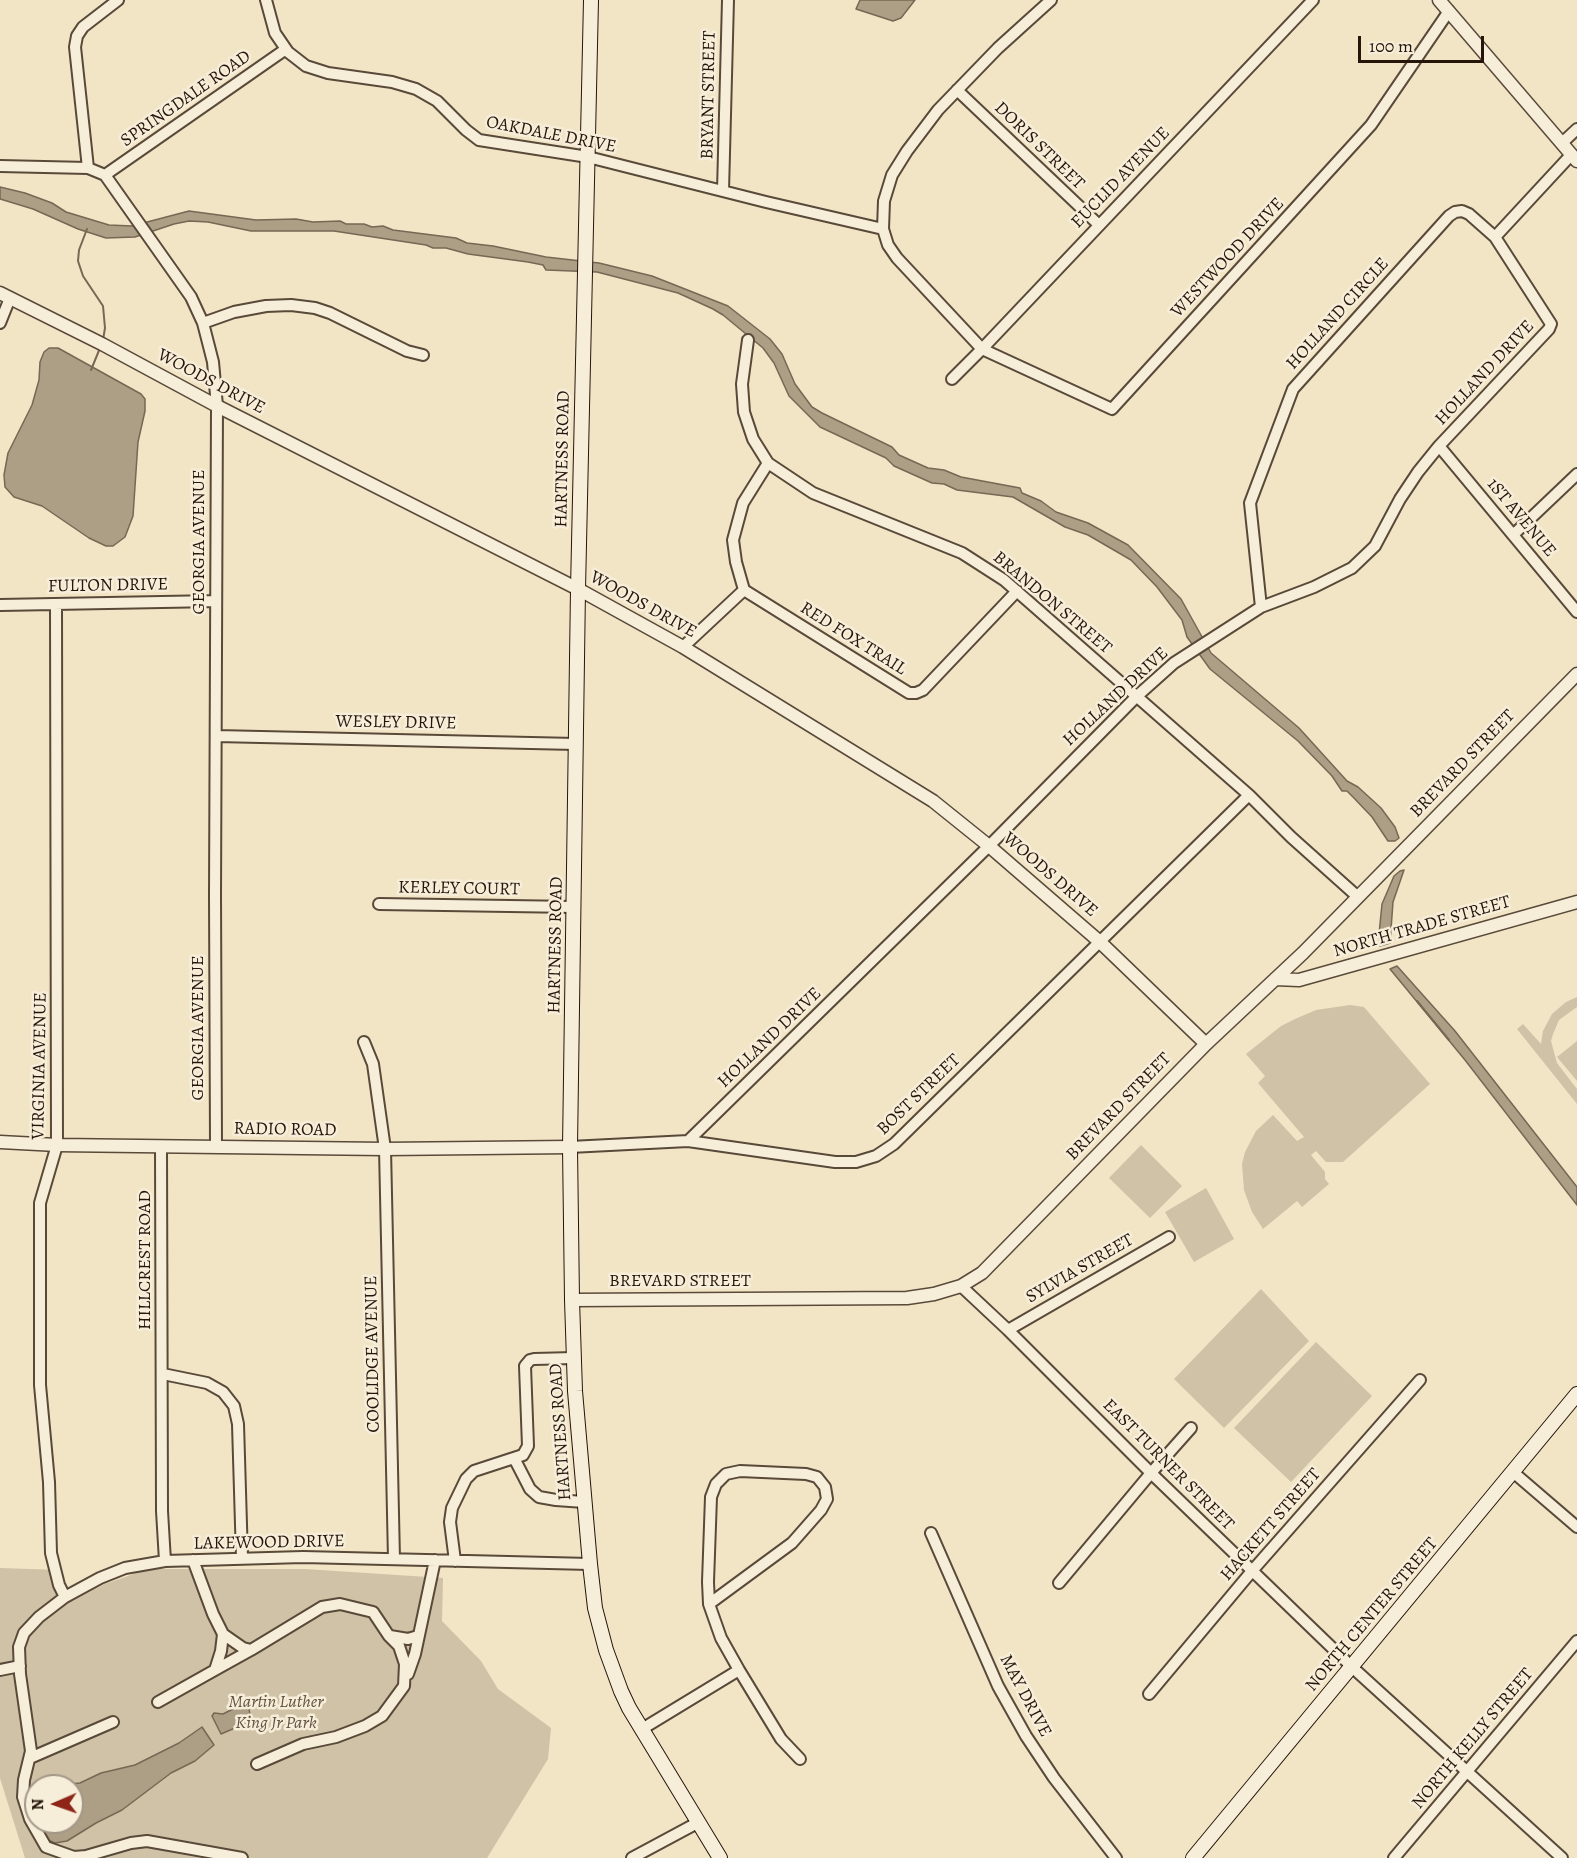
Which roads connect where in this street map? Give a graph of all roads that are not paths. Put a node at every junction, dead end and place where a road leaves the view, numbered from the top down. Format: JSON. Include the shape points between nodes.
{"nodes":[{"id":1,"x":118,"y":0,"type":"edge"},
{"id":2,"x":266,"y":0,"type":"edge"},
{"id":3,"x":591,"y":0,"type":"edge"},
{"id":4,"x":728,"y":0,"type":"edge"},
{"id":5,"x":1051,"y":0,"type":"edge"},
{"id":6,"x":1313,"y":0,"type":"edge"},
{"id":7,"x":1440,"y":0,"type":"edge"},
{"id":8,"x":1449,"y":11,"type":"junction"},
{"id":9,"x":286,"y":49,"type":"junction"},
{"id":10,"x":957,"y":90,"type":"junction"},
{"id":11,"x":1577,"y":129,"type":"edge"},
{"id":12,"x":1562,"y":143,"type":"junction"},
{"id":13,"x":588,"y":157,"type":"junction"},
{"id":14,"x":1574,"y":158,"type":"edge"},
{"id":15,"x":0,"y":166,"type":"edge"},
{"id":16,"x":88,"y":168,"type":"junction"},
{"id":17,"x":105,"y":175,"type":"junction"},
{"id":18,"x":723,"y":191,"type":"junction"},
{"id":19,"x":1099,"y":225,"type":"junction"},
{"id":20,"x":884,"y":229,"type":"junction"},
{"id":21,"x":1495,"y":237,"type":"junction"},
{"id":22,"x":5,"y":295,"type":"edge"},
{"id":23,"x":0,"y":323,"type":"edge"},
{"id":24,"x":203,"y":323,"type":"junction"},
{"id":25,"x":748,"y":340,"type":"dead end"},
{"id":26,"x":982,"y":349,"type":"junction"},
{"id":27,"x":423,"y":355,"type":"dead end"},
{"id":28,"x":952,"y":379,"type":"dead end"},
{"id":29,"x":217,"y":406,"type":"junction"},
{"id":30,"x":1439,"y":446,"type":"junction"},
{"id":31,"x":768,"y":463,"type":"junction"},
{"id":32,"x":1577,"y":474,"type":"edge"},
{"id":33,"x":1513,"y":535,"type":"junction"},
{"id":34,"x":578,"y":589,"type":"junction"},
{"id":35,"x":744,"y":590,"type":"junction"},
{"id":36,"x":1017,"y":591,"type":"junction"},
{"id":37,"x":216,"y":601,"type":"junction"},
{"id":38,"x":56,"y":604,"type":"junction"},
{"id":39,"x":0,"y":605,"type":"edge"},
{"id":40,"x":1261,"y":607,"type":"junction"},
{"id":41,"x":1577,"y":612,"type":"edge"},
{"id":42,"x":683,"y":647,"type":"junction"},
{"id":43,"x":1577,"y":674,"type":"edge"},
{"id":44,"x":1136,"y":696,"type":"junction"},
{"id":45,"x":216,"y":736,"type":"junction"},
{"id":46,"x":576,"y":744,"type":"junction"},
{"id":47,"x":1249,"y":795,"type":"junction"},
{"id":48,"x":989,"y":846,"type":"junction"},
{"id":49,"x":1358,"y":897,"type":"junction"},
{"id":50,"x":1577,"y":902,"type":"edge"},
{"id":51,"x":379,"y":904,"type":"dead end"},
{"id":52,"x":574,"y":907,"type":"junction"},
{"id":53,"x":1100,"y":942,"type":"junction"},
{"id":54,"x":1275,"y":979,"type":"junction"},
{"id":55,"x":364,"y":1042,"type":"dead end"},
{"id":56,"x":1206,"y":1044,"type":"junction"},
{"id":57,"x":688,"y":1141,"type":"junction"},
{"id":58,"x":0,"y":1142,"type":"edge"},
{"id":59,"x":57,"y":1145,"type":"junction"},
{"id":60,"x":161,"y":1146,"type":"junction"},
{"id":61,"x":216,"y":1147,"type":"junction"},
{"id":62,"x":570,"y":1147,"type":"junction"},
{"id":63,"x":385,"y":1149,"type":"junction"},
{"id":64,"x":1169,"y":1236,"type":"dead end"},
{"id":65,"x":961,"y":1286,"type":"junction"},
{"id":66,"x":572,"y":1300,"type":"junction"},
{"id":67,"x":1008,"y":1330,"type":"junction"},
{"id":68,"x":574,"y":1358,"type":"junction"},
{"id":69,"x":163,"y":1374,"type":"junction"},
{"id":70,"x":1420,"y":1380,"type":"dead end"},
{"id":71,"x":1577,"y":1394,"type":"edge"},
{"id":72,"x":1191,"y":1428,"type":"dead end"},
{"id":73,"x":514,"y":1458,"type":"junction"},
{"id":74,"x":1513,"y":1472,"type":"junction"},
{"id":75,"x":1151,"y":1473,"type":"junction"},
{"id":76,"x":584,"y":1502,"type":"junction"},
{"id":77,"x":1577,"y":1527,"type":"edge"},
{"id":78,"x":931,"y":1533,"type":"dead end"},
{"id":79,"x":242,"y":1558,"type":"junction"},
{"id":80,"x":394,"y":1559,"type":"junction"},
{"id":81,"x":193,"y":1560,"type":"junction"},
{"id":82,"x":435,"y":1560,"type":"junction"},
{"id":83,"x":165,"y":1561,"type":"junction"},
{"id":84,"x":455,"y":1561,"type":"junction"},
{"id":85,"x":590,"y":1564,"type":"junction"},
{"id":86,"x":1252,"y":1572,"type":"junction"},
{"id":87,"x":1059,"y":1583,"type":"dead end"},
{"id":88,"x":65,"y":1597,"type":"junction"},
{"id":89,"x":709,"y":1604,"type":"junction"},
{"id":90,"x":223,"y":1634,"type":"junction"},
{"id":91,"x":389,"y":1636,"type":"junction"},
{"id":92,"x":418,"y":1636,"type":"junction"},
{"id":93,"x":1577,"y":1641,"type":"edge"},
{"id":94,"x":251,"y":1650,"type":"junction"},
{"id":95,"x":20,"y":1666,"type":"junction"},
{"id":96,"x":1352,"y":1667,"type":"junction"},
{"id":97,"x":0,"y":1670,"type":"edge"},
{"id":98,"x":215,"y":1670,"type":"junction"},
{"id":99,"x":739,"y":1670,"type":"junction"},
{"id":100,"x":404,"y":1686,"type":"junction"},
{"id":101,"x":1149,"y":1694,"type":"dead end"},
{"id":102,"x":158,"y":1702,"type":"dead end"},
{"id":103,"x":113,"y":1722,"type":"dead end"},
{"id":104,"x":642,"y":1729,"type":"junction"},
{"id":105,"x":30,"y":1758,"type":"junction"},
{"id":106,"x":800,"y":1759,"type":"dead end"},
{"id":107,"x":257,"y":1764,"type":"dead end"},
{"id":108,"x":1467,"y":1770,"type":"junction"},
{"id":109,"x":699,"y":1822,"type":"junction"},
{"id":110,"x":242,"y":1858,"type":"edge"},
{"id":111,"x":632,"y":1858,"type":"edge"},
{"id":112,"x":720,"y":1858,"type":"edge"},
{"id":113,"x":1116,"y":1858,"type":"edge"},
{"id":114,"x":1193,"y":1858,"type":"edge"},
{"id":115,"x":1394,"y":1858,"type":"edge"},
{"id":116,"x":1562,"y":1858,"type":"edge"}],
"edges":[{"from":1,"to":16,"type":"street","via":[[82,27],[75,47]]},
{"from":2,"to":9,"type":"street","name":"OAKDALE DRIVE","via":[[275,33]]},
{"from":3,"to":13,"type":"main road","name":"HARTNESS ROAD"},
{"from":4,"to":18,"type":"street","name":"BRYANT STREET"},
{"from":5,"to":10,"type":"street"},
{"from":6,"to":19,"type":"street","name":"EUCLID AVENUE"},
{"from":7,"to":8,"type":"street"},
{"from":8,"to":12,"type":"street"},
{"from":8,"to":26,"type":"street","name":"WESTWOOD DRIVE","via":[[1371,125],[1112,409]]},
{"from":9,"to":13,"type":"street","name":"OAKDALE DRIVE","via":[[306,66],[328,73],[416,89],[437,101],[479,140]]},
{"from":9,"to":17,"type":"street","name":"SPRINGDALE ROAD"},
{"from":10,"to":19,"type":"street","name":"DORIS STREET"},
{"from":10,"to":20,"type":"street","via":[[892,175],[884,201]]},
{"from":11,"to":12,"type":"street"},
{"from":12,"to":14,"type":"street"},
{"from":13,"to":18,"type":"street","name":"OAKDALE DRIVE"},
{"from":13,"to":34,"type":"main road","name":"HARTNESS ROAD"},
{"from":14,"to":21,"type":"street"},
{"from":15,"to":16,"type":"street"},
{"from":16,"to":17,"type":"street"},
{"from":17,"to":24,"type":"street","name":"GEORGIA AVENUE","via":[[191,297]]},
{"from":18,"to":20,"type":"street","name":"OAKDALE DRIVE"},
{"from":19,"to":26,"type":"street","name":"EUCLID AVENUE"},
{"from":20,"to":26,"type":"street","via":[[897,258]]},
{"from":21,"to":30,"type":"street","name":"HOLLAND DRIVE","via":[[1551,324]]},
{"from":21,"to":40,"type":"street","name":"HOLLAND CIRCLE","via":[[1469,214],[1462,211],[1449,216],[1293,388],[1250,503]]},
{"from":22,"to":23,"type":"street"},
{"from":22,"to":29,"type":"street","name":"WOODS DRIVE"},
{"from":24,"to":27,"type":"street","via":[[234,312],[291,304],[330,313]]},
{"from":24,"to":29,"type":"street","name":"GEORGIA AVENUE","via":[[213,362]]},
{"from":25,"to":31,"type":"street","via":[[742,384],[744,412],[753,439]]},
{"from":26,"to":28,"type":"street","name":"EUCLID AVENUE"},
{"from":29,"to":34,"type":"street","name":"WOODS DRIVE"},
{"from":29,"to":37,"type":"street","name":"GEORGIA AVENUE"},
{"from":30,"to":33,"type":"street","name":"1ST AVENUE"},
{"from":30,"to":40,"type":"street","name":"HOLLAND DRIVE","via":[[1418,471],[1376,546],[1365,558],[1333,579]]},
{"from":31,"to":35,"type":"street","via":[[743,503],[734,540]]},
{"from":31,"to":36,"type":"street","name":"BRANDON STREET","via":[[813,492],[962,553]]},
{"from":32,"to":33,"type":"street"},
{"from":33,"to":41,"type":"street","name":"1ST AVENUE"},
{"from":34,"to":42,"type":"street","name":"WOODS DRIVE"},
{"from":34,"to":46,"type":"main road","name":"HARTNESS ROAD"},
{"from":35,"to":36,"type":"street","name":"RED FOX TRAIL","via":[[909,693],[923,690]]},
{"from":35,"to":42,"type":"street"},
{"from":36,"to":44,"type":"street","name":"BRANDON STREET"},
{"from":37,"to":38,"type":"street","name":"FULTON DRIVE"},
{"from":37,"to":45,"type":"street","name":"GEORGIA AVENUE"},
{"from":38,"to":39,"type":"street","name":"FULTON DRIVE"},
{"from":38,"to":59,"type":"street","name":"VIRGINIA AVENUE"},
{"from":40,"to":44,"type":"street","name":"HOLLAND DRIVE","via":[[1174,663]]},
{"from":42,"to":48,"type":"street","name":"WOODS DRIVE","via":[[933,801]]},
{"from":43,"to":49,"type":"street","name":"BREVARD STREET"},
{"from":44,"to":47,"type":"street","name":"BRANDON STREET"},
{"from":44,"to":48,"type":"street","name":"HOLLAND DRIVE"},
{"from":45,"to":46,"type":"street","name":"WESLEY DRIVE"},
{"from":45,"to":61,"type":"street","name":"GEORGIA AVENUE"},
{"from":46,"to":52,"type":"main road","name":"HARTNESS ROAD"},
{"from":47,"to":49,"type":"street","name":"BRANDON STREET"},
{"from":47,"to":53,"type":"street","name":"BOST STREET"},
{"from":48,"to":53,"type":"street","name":"WOODS DRIVE"},
{"from":48,"to":57,"type":"street","name":"HOLLAND DRIVE"},
{"from":49,"to":54,"type":"street","name":"BREVARD STREET"},
{"from":50,"to":54,"type":"street","name":"NORTH TRADE STREET","via":[[1299,980]]},
{"from":51,"to":52,"type":"street","name":"KERLEY COURT"},
{"from":52,"to":62,"type":"main road","name":"HARTNESS ROAD"},
{"from":53,"to":56,"type":"street","name":"WOODS DRIVE"},
{"from":53,"to":57,"type":"street","name":"BOST STREET","via":[[894,1144],[876,1155],[856,1162],[835,1162]]},
{"from":54,"to":56,"type":"street","name":"BREVARD STREET"},
{"from":55,"to":63,"type":"street","name":"COOLIDGE AVENUE","via":[[373,1064]]},
{"from":56,"to":65,"type":"street","name":"BREVARD STREET","via":[[982,1272]]},
{"from":57,"to":62,"type":"street","name":"BOST STREET"},
{"from":58,"to":59,"type":"street","name":"RADIO ROAD"},
{"from":59,"to":60,"type":"street","name":"RADIO ROAD"},
{"from":59,"to":88,"type":"street","name":"VIRGINIA AVENUE","via":[[40,1203],[40,1385],[51,1553]]},
{"from":60,"to":61,"type":"street","name":"RADIO ROAD"},
{"from":60,"to":69,"type":"street","name":"HILLCREST ROAD"},
{"from":61,"to":63,"type":"street","name":"RADIO ROAD"},
{"from":62,"to":63,"type":"street","name":"RADIO ROAD"},
{"from":62,"to":66,"type":"main road","name":"HARTNESS ROAD"},
{"from":63,"to":80,"type":"street","name":"COOLIDGE AVENUE"},
{"from":64,"to":67,"type":"street","name":"SYLVIA STREET"},
{"from":65,"to":66,"type":"street","name":"BREVARD STREET","via":[[934,1294],[880,1299]]},
{"from":65,"to":67,"type":"street","name":"EAST TURNER STREET"},
{"from":66,"to":68,"type":"main road","name":"HARTNESS ROAD"},
{"from":67,"to":75,"type":"street","name":"EAST TURNER STREET"},
{"from":68,"to":73,"type":"street","via":[[534,1359],[527,1363],[524,1371],[528,1446],[523,1455]]},
{"from":68,"to":76,"type":"main road","name":"HARTNESS ROAD"},
{"from":69,"to":79,"type":"street","via":[[207,1383],[223,1392],[234,1406],[238,1424]]},
{"from":69,"to":83,"type":"street","name":"HILLCREST ROAD"},
{"from":70,"to":86,"type":"street","name":"HACKETT STREET"},
{"from":71,"to":74,"type":"main road","name":"NORTH CENTER STREET"},
{"from":72,"to":75,"type":"street"},
{"from":73,"to":76,"type":"street","via":[[539,1497]]},
{"from":73,"to":84,"type":"street","via":[[474,1471],[466,1479],[450,1522]]},
{"from":74,"to":77,"type":"street"},
{"from":74,"to":96,"type":"main road","name":"NORTH CENTER STREET"},
{"from":75,"to":86,"type":"street","name":"EAST TURNER STREET"},
{"from":75,"to":87,"type":"street"},
{"from":76,"to":85,"type":"main road","name":"HARTNESS ROAD"},
{"from":78,"to":113,"type":"street","name":"MAY DRIVE","via":[[998,1686],[1026,1736]]},
{"from":79,"to":80,"type":"street","name":"LAKEWOOD DRIVE"},
{"from":79,"to":81,"type":"street","name":"LAKEWOOD DRIVE"},
{"from":80,"to":82,"type":"street","name":"LAKEWOOD DRIVE"},
{"from":81,"to":83,"type":"street","name":"LAKEWOOD DRIVE"},
{"from":81,"to":90,"type":"street"},
{"from":82,"to":84,"type":"street","name":"LAKEWOOD DRIVE"},
{"from":82,"to":92,"type":"street"},
{"from":83,"to":88,"type":"street","name":"LAKEWOOD DRIVE","via":[[125,1568]]},
{"from":84,"to":85,"type":"street","name":"LAKEWOOD DRIVE"},
{"from":85,"to":104,"type":"main road","name":"HARTNESS ROAD","via":[[606,1650],[621,1691]]},
{"from":86,"to":96,"type":"street","name":"EAST TURNER STREET"},
{"from":86,"to":101,"type":"street","name":"HACKETT STREET"},
{"from":88,"to":95,"type":"street","name":"LAKEWOOD DRIVE","via":[[24,1634],[19,1647]]},
{"from":89,"to":89,"type":"street","via":[[792,1543],[814,1518],[826,1499],[825,1487],[817,1478],[740,1471],[726,1474],[716,1484],[709,1522]]},
{"from":89,"to":99,"type":"street","via":[[721,1638]]},
{"from":90,"to":94,"type":"street"},
{"from":90,"to":98,"type":"street"},
{"from":91,"to":92,"type":"street","via":[[408,1640]]},
{"from":91,"to":94,"type":"street","via":[[373,1612],[340,1604],[322,1607]]},
{"from":91,"to":100,"type":"street","via":[[399,1646],[405,1664]]},
{"from":92,"to":100,"type":"street"},
{"from":93,"to":108,"type":"street","name":"NORTH KELLY STREET"},
{"from":94,"to":98,"type":"street"},
{"from":95,"to":97,"type":"street"},
{"from":95,"to":105,"type":"street","name":"LAKEWOOD DRIVE"},
{"from":96,"to":108,"type":"street","name":"EAST TURNER STREET"},
{"from":96,"to":114,"type":"main road","name":"NORTH CENTER STREET"},
{"from":98,"to":102,"type":"street"},
{"from":99,"to":104,"type":"street"},
{"from":99,"to":106,"type":"street","via":[[781,1739]]},
{"from":100,"to":107,"type":"street","via":[[382,1716],[365,1726],[303,1744]]},
{"from":103,"to":105,"type":"street"},
{"from":104,"to":109,"type":"main road","name":"HARTNESS ROAD"},
{"from":105,"to":110,"type":"street","name":"LAKEWOOD DRIVE","via":[[23,1797],[46,1847],[74,1857],[147,1841]]},
{"from":108,"to":115,"type":"street","name":"NORTH KELLY STREET"},
{"from":108,"to":116,"type":"street","name":"EAST TURNER STREET"},
{"from":109,"to":111,"type":"street"},
{"from":109,"to":112,"type":"main road","name":"HARTNESS ROAD"}]}
